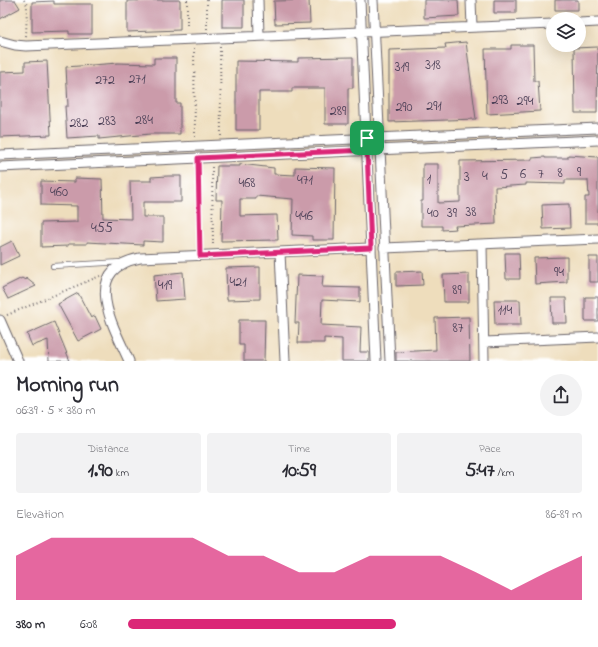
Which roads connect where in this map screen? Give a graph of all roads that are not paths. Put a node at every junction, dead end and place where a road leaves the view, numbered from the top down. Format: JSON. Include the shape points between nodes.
{"nodes":[{"id":1,"x":258,"y":0,"type":"edge"},
{"id":2,"x":360,"y":0,"type":"edge"},
{"id":3,"x":373,"y":0,"type":"edge"},
{"id":4,"x":471,"y":0,"type":"edge"},
{"id":5,"x":586,"y":22,"type":"edge"},
{"id":6,"x":598,"y":22,"type":"edge"},
{"id":7,"x":546,"y":24,"type":"edge"},
{"id":8,"x":472,"y":27,"type":"junction"},
{"id":9,"x":362,"y":32,"type":"junction"},
{"id":10,"x":374,"y":32,"type":"junction"},
{"id":11,"x":259,"y":36,"type":"junction"},
{"id":12,"x":0,"y":41,"type":"edge"},
{"id":13,"x":598,"y":128,"type":"edge"},
{"id":14,"x":367,"y":138,"type":"junction"},
{"id":15,"x":379,"y":138,"type":"junction"},
{"id":16,"x":598,"y":140,"type":"edge"},
{"id":17,"x":367,"y":150,"type":"junction"},
{"id":18,"x":380,"y":150,"type":"junction"},
{"id":19,"x":0,"y":155,"type":"edge"},
{"id":20,"x":0,"y":167,"type":"edge"},
{"id":21,"x":598,"y":239,"type":"edge"},
{"id":22,"x":482,"y":244,"type":"junction"},
{"id":23,"x":371,"y":248,"type":"junction"},
{"id":24,"x":384,"y":248,"type":"junction"},
{"id":25,"x":280,"y":252,"type":"junction"},
{"id":26,"x":127,"y":262,"type":"junction"},
{"id":27,"x":53,"y":266,"type":"dead end"},
{"id":28,"x":0,"y":319,"type":"edge"},
{"id":29,"x":598,"y":338,"type":"edge"},
{"id":30,"x":484,"y":342,"type":"junction"},
{"id":31,"x":18,"y":361,"type":"edge"},
{"id":32,"x":129,"y":361,"type":"edge"},
{"id":33,"x":285,"y":361,"type":"edge"},
{"id":34,"x":376,"y":361,"type":"edge"},
{"id":35,"x":390,"y":361,"type":"edge"},
{"id":36,"x":484,"y":361,"type":"edge"}],
"edges":[{"from":1,"to":11,"type":"street"},
{"from":2,"to":9,"type":"street"},
{"from":3,"to":10,"type":"street"},
{"from":4,"to":8,"type":"street"},
{"from":5,"to":6,"type":"street"},
{"from":7,"to":8,"type":"street"},
{"from":8,"to":10,"type":"street"},
{"from":9,"to":10,"type":"street"},
{"from":9,"to":11,"type":"street"},
{"from":9,"to":14,"type":"street"},
{"from":10,"to":15,"type":"street"},
{"from":11,"to":12,"type":"street","via":[[26,46]]},
{"from":13,"to":15,"type":"street"},
{"from":14,"to":15,"type":"street"},
{"from":14,"to":17,"type":"street"},
{"from":14,"to":19,"type":"street"},
{"from":15,"to":18,"type":"street"},
{"from":16,"to":18,"type":"street"},
{"from":17,"to":18,"type":"street"},
{"from":17,"to":20,"type":"street"},
{"from":17,"to":23,"type":"street"},
{"from":18,"to":24,"type":"street"},
{"from":21,"to":22,"type":"street"},
{"from":22,"to":24,"type":"street"},
{"from":22,"to":30,"type":"street"},
{"from":23,"to":25,"type":"street"},
{"from":23,"to":34,"type":"street"},
{"from":24,"to":35,"type":"street"},
{"from":25,"to":26,"type":"street","via":[[140,258]]},
{"from":25,"to":33,"type":"street"},
{"from":26,"to":27,"type":"lane"},
{"from":26,"to":32,"type":"street","via":[[112,274],[106,286],[105,300]]},
{"from":28,"to":31,"type":"street"},
{"from":29,"to":30,"type":"street"},
{"from":30,"to":36,"type":"street"}]}
